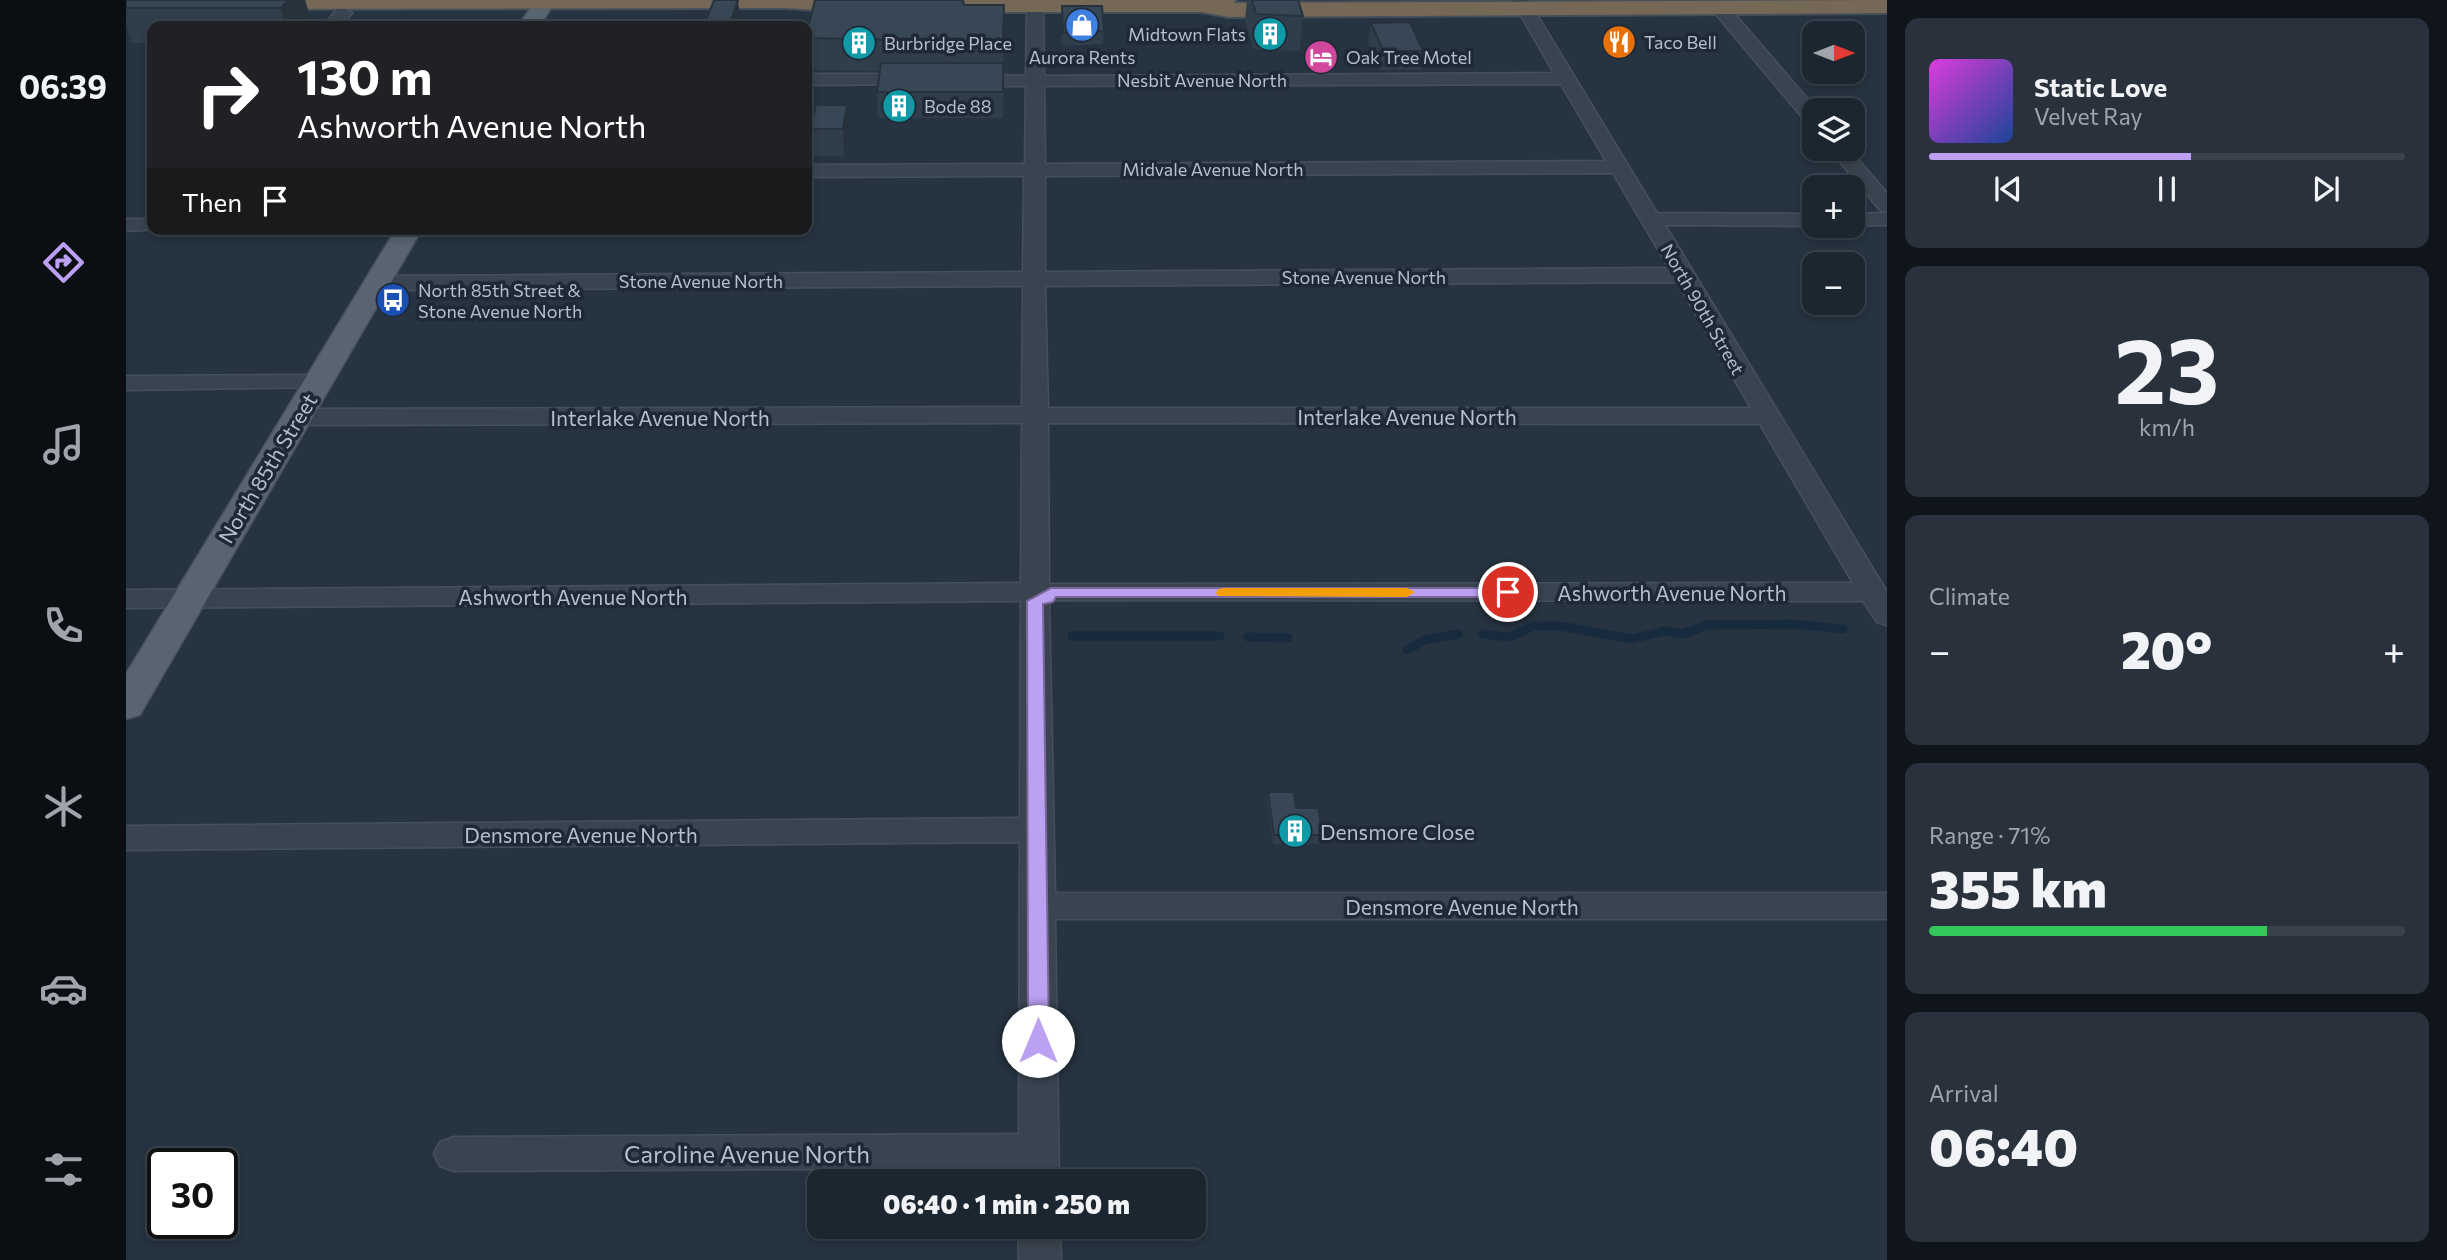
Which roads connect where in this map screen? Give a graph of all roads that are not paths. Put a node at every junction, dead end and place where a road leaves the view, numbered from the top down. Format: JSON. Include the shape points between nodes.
{"nodes":[{"id":1,"x":929,"y":0,"type":"edge"},
{"id":2,"x":950,"y":0,"type":"edge"},
{"id":3,"x":1225,"y":0,"type":"edge"},
{"id":4,"x":1817,"y":0,"type":"edge"},
{"id":5,"x":745,"y":1,"type":"edge"},
{"id":6,"x":1130,"y":3,"type":"edge"},
{"id":7,"x":809,"y":5,"type":"junction"},
{"id":8,"x":875,"y":5,"type":"junction"},
{"id":9,"x":992,"y":5,"type":"junction"},
{"id":10,"x":1035,"y":5,"type":"junction"},
{"id":11,"x":1201,"y":5,"type":"junction"},
{"id":12,"x":1523,"y":5,"type":"edge"},
{"id":13,"x":1887,"y":6,"type":"edge"},
{"id":14,"x":234,"y":8,"type":"edge"},
{"id":15,"x":1720,"y":8,"type":"junction"},
{"id":16,"x":1766,"y":8,"type":"junction"},
{"id":17,"x":343,"y":10,"type":"edge"},
{"id":18,"x":539,"y":10,"type":"edge"},
{"id":19,"x":1567,"y":78,"type":"junction"},
{"id":20,"x":812,"y":80,"type":"edge"},
{"id":21,"x":1035,"y":84,"type":"junction"},
{"id":22,"x":1802,"y":105,"type":"edge"},
{"id":23,"x":1849,"y":161,"type":"edge"},
{"id":24,"x":1619,"y":167,"type":"junction"},
{"id":25,"x":1035,"y":170,"type":"junction"},
{"id":26,"x":812,"y":171,"type":"edge"},
{"id":27,"x":1887,"y":206,"type":"edge"},
{"id":28,"x":1651,"y":219,"type":"junction"},
{"id":29,"x":1887,"y":219,"type":"edge"},
{"id":30,"x":1802,"y":220,"type":"edge"},
{"id":31,"x":1865,"y":220,"type":"edge"},
{"id":32,"x":126,"y":225,"type":"edge"},
{"id":33,"x":147,"y":225,"type":"edge"},
{"id":34,"x":406,"y":235,"type":"edge"},
{"id":35,"x":1684,"y":275,"type":"junction"},
{"id":36,"x":1034,"y":279,"type":"junction"},
{"id":37,"x":378,"y":283,"type":"junction"},
{"id":38,"x":319,"y":382,"type":"junction"},
{"id":39,"x":126,"y":383,"type":"edge"},
{"id":40,"x":1035,"y":415,"type":"junction"},
{"id":41,"x":1766,"y":416,"type":"junction"},
{"id":42,"x":297,"y":417,"type":"junction"},
{"id":43,"x":1035,"y":592,"type":"junction"},
{"id":44,"x":126,"y":599,"type":"edge"},
{"id":45,"x":188,"y":599,"type":"junction"},
{"id":46,"x":1880,"y":604,"type":"edge"},
{"id":47,"x":126,"y":706,"type":"edge"},
{"id":48,"x":1037,"y":830,"type":"junction"},
{"id":49,"x":126,"y":838,"type":"edge"},
{"id":50,"x":1037,"y":906,"type":"junction"},
{"id":51,"x":1887,"y":906,"type":"edge"},
{"id":52,"x":454,"y":1154,"type":"dead end"},
{"id":53,"x":1039,"y":1166,"type":"edge"},
{"id":54,"x":1040,"y":1239,"type":"edge"},
{"id":55,"x":1040,"y":1260,"type":"edge"}],
"edges":[{"from":1,"to":8,"type":"highway"},
{"from":2,"to":9,"type":"highway"},
{"from":3,"to":11,"type":"highway"},
{"from":4,"to":16,"type":"highway"},
{"from":5,"to":7,"type":"highway"},
{"from":5,"to":18,"type":"highway"},
{"from":6,"to":10,"type":"highway"},
{"from":6,"to":11,"type":"highway"},
{"from":7,"to":8,"type":"highway"},
{"from":7,"to":18,"type":"highway","via":[[781,11]]},
{"from":8,"to":9,"type":"highway","via":[[902,9]]},
{"from":9,"to":10,"type":"highway"},
{"from":10,"to":21,"type":"street"},
{"from":11,"to":12,"type":"highway","via":[[1228,10]]},
{"from":12,"to":15,"type":"highway"},
{"from":12,"to":19,"type":"street","name":"North 90th Street"},
{"from":13,"to":16,"type":"highway"},
{"from":14,"to":17,"type":"highway"},
{"from":15,"to":16,"type":"highway"},
{"from":15,"to":22,"type":"street"},
{"from":17,"to":18,"type":"highway"},
{"from":19,"to":21,"type":"street","name":"Nesbit Avenue North"},
{"from":19,"to":24,"type":"street","name":"North 90th Street"},
{"from":20,"to":21,"type":"street","name":"Nesbit Avenue North"},
{"from":21,"to":25,"type":"street"},
{"from":23,"to":27,"type":"street"},
{"from":24,"to":25,"type":"street","name":"Midvale Avenue North"},
{"from":24,"to":28,"type":"street","name":"North 90th Street"},
{"from":25,"to":26,"type":"street","name":"Midvale Avenue North"},
{"from":25,"to":36,"type":"street"},
{"from":28,"to":30,"type":"street"},
{"from":28,"to":35,"type":"street","name":"North 90th Street"},
{"from":29,"to":31,"type":"street"},
{"from":32,"to":33,"type":"street"},
{"from":34,"to":37,"type":"main road","name":"North 85th Street"},
{"from":35,"to":36,"type":"street","name":"Stone Avenue North"},
{"from":35,"to":41,"type":"street","name":"North 90th Street"},
{"from":36,"to":37,"type":"street","name":"Stone Avenue North"},
{"from":36,"to":40,"type":"street"},
{"from":37,"to":38,"type":"main road","name":"North 85th Street"},
{"from":38,"to":39,"type":"street"},
{"from":38,"to":42,"type":"main road","name":"North 85th Street"},
{"from":40,"to":41,"type":"street","name":"Interlake Avenue North"},
{"from":40,"to":42,"type":"street","name":"Interlake Avenue North"},
{"from":40,"to":43,"type":"street"},
{"from":41,"to":46,"type":"street","name":"North 90th Street"},
{"from":42,"to":45,"type":"main road","name":"North 85th Street"},
{"from":43,"to":45,"type":"street","name":"Ashworth Avenue North"},
{"from":43,"to":46,"type":"street","name":"Ashworth Avenue North"},
{"from":43,"to":48,"type":"street"},
{"from":44,"to":45,"type":"street","name":"Ashworth Avenue North"},
{"from":45,"to":47,"type":"main road","name":"North 85th Street"},
{"from":48,"to":49,"type":"street","name":"Densmore Avenue North"},
{"from":48,"to":50,"type":"street"},
{"from":50,"to":51,"type":"street","name":"Densmore Avenue North"},
{"from":50,"to":53,"type":"street"},
{"from":52,"to":53,"type":"street","name":"Caroline Avenue North"},
{"from":54,"to":55,"type":"street"}]}
